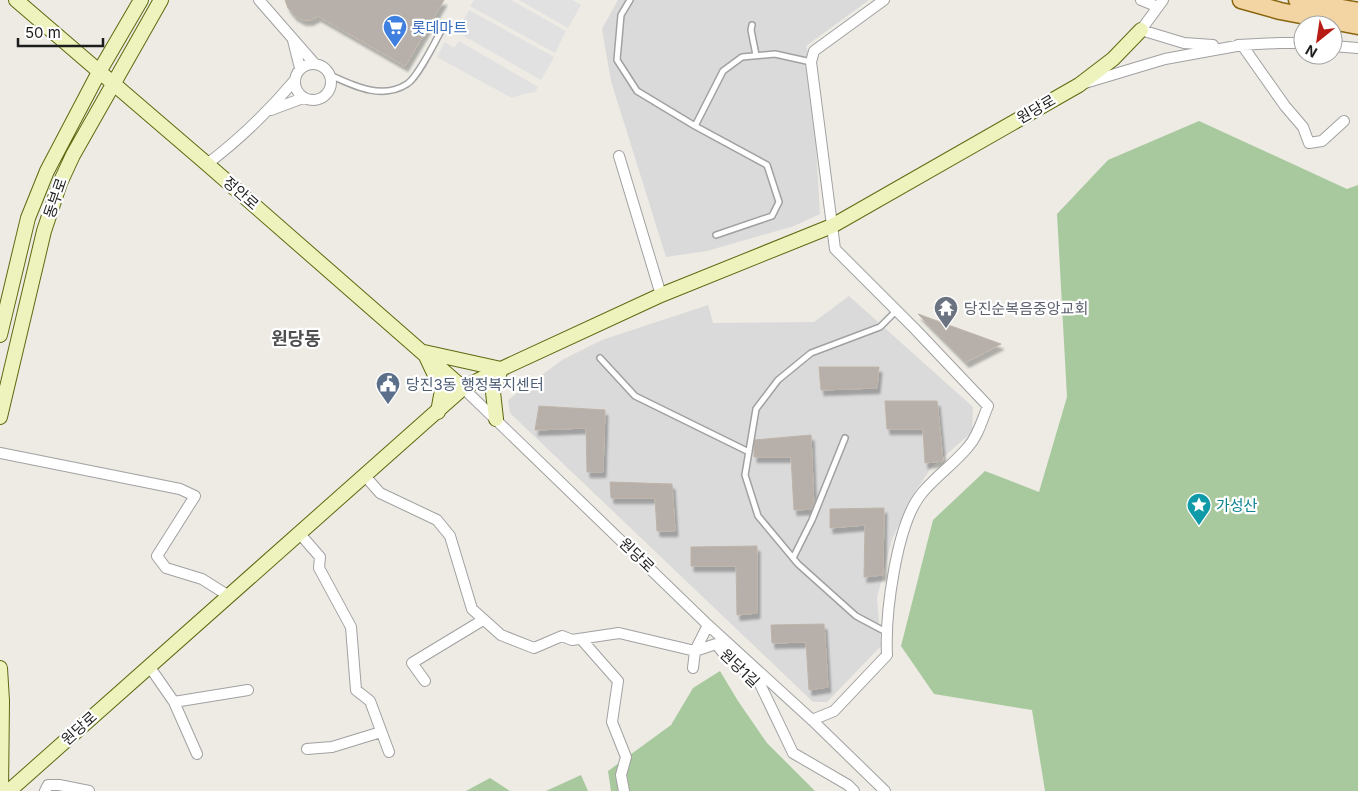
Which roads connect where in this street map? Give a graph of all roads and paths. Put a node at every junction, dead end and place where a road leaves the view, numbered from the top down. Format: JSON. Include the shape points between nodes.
{"nodes":[{"id":1,"x":16,"y":0,"type":"edge"},
{"id":2,"x":141,"y":0,"type":"edge"},
{"id":3,"x":161,"y":0,"type":"edge"},
{"id":4,"x":259,"y":0,"type":"edge"},
{"id":5,"x":630,"y":0,"type":"edge"},
{"id":6,"x":884,"y":0,"type":"edge"},
{"id":7,"x":1141,"y":0,"type":"edge"},
{"id":8,"x":1241,"y":0,"type":"edge"},
{"id":9,"x":1297,"y":0,"type":"edge"},
{"id":10,"x":1161,"y":3,"type":"edge"},
{"id":11,"x":1358,"y":11,"type":"edge"},
{"id":12,"x":752,"y":25,"type":"dead end"},
{"id":13,"x":1358,"y":26,"type":"edge"},
{"id":14,"x":442,"y":29,"type":"dead end"},
{"id":15,"x":1141,"y":30,"type":"junction"},
{"id":16,"x":293,"y":39,"type":"junction"},
{"id":17,"x":1293,"y":43,"type":"edge"},
{"id":18,"x":1242,"y":45,"type":"junction"},
{"id":19,"x":1343,"y":47,"type":"edge"},
{"id":20,"x":1358,"y":48,"type":"edge"},
{"id":21,"x":756,"y":55,"type":"junction"},
{"id":22,"x":811,"y":62,"type":"junction"},
{"id":23,"x":314,"y":63,"type":"junction"},
{"id":24,"x":300,"y":68,"type":"junction"},
{"id":25,"x":99,"y":72,"type":"junction"},
{"id":26,"x":330,"y":75,"type":"junction"},
{"id":27,"x":294,"y":81,"type":"junction"},
{"id":28,"x":113,"y":83,"type":"junction"},
{"id":29,"x":1079,"y":85,"type":"junction"},
{"id":30,"x":303,"y":98,"type":"junction"},
{"id":31,"x":270,"y":110,"type":"junction"},
{"id":32,"x":1344,"y":122,"type":"dead end"},
{"id":33,"x":695,"y":126,"type":"junction"},
{"id":34,"x":619,"y":156,"type":"dead end"},
{"id":35,"x":207,"y":164,"type":"junction"},
{"id":36,"x":832,"y":226,"type":"junction"},
{"id":37,"x":716,"y":235,"type":"dead end"},
{"id":38,"x":660,"y":296,"type":"junction"},
{"id":39,"x":897,"y":310,"type":"junction"},
{"id":40,"x":0,"y":335,"type":"edge"},
{"id":41,"x":424,"y":352,"type":"junction"},
{"id":42,"x":600,"y":358,"type":"dead end"},
{"id":43,"x":500,"y":369,"type":"junction"},
{"id":44,"x":464,"y":388,"type":"junction"},
{"id":45,"x":438,"y":412,"type":"junction"},
{"id":46,"x":0,"y":417,"type":"edge"},
{"id":47,"x":496,"y":419,"type":"junction"},
{"id":48,"x":845,"y":438,"type":"dead end"},
{"id":49,"x":749,"y":452,"type":"junction"},
{"id":50,"x":0,"y":453,"type":"edge"},
{"id":51,"x":365,"y":476,"type":"junction"},
{"id":52,"x":300,"y":534,"type":"junction"},
{"id":53,"x":793,"y":558,"type":"junction"},
{"id":54,"x":229,"y":596,"type":"junction"},
{"id":55,"x":483,"y":620,"type":"junction"},
{"id":56,"x":708,"y":624,"type":"junction"},
{"id":57,"x":886,"y":632,"type":"junction"},
{"id":58,"x":581,"y":639,"type":"junction"},
{"id":59,"x":695,"y":651,"type":"junction"},
{"id":60,"x":149,"y":666,"type":"junction"},
{"id":61,"x":0,"y":668,"type":"edge"},
{"id":62,"x":693,"y":668,"type":"dead end"},
{"id":63,"x":425,"y":681,"type":"dead end"},
{"id":64,"x":248,"y":690,"type":"dead end"},
{"id":65,"x":174,"y":702,"type":"junction"},
{"id":66,"x":812,"y":720,"type":"junction"},
{"id":67,"x":381,"y":732,"type":"junction"},
{"id":68,"x":307,"y":749,"type":"dead end"},
{"id":69,"x":389,"y":752,"type":"dead end"},
{"id":70,"x":197,"y":754,"type":"dead end"},
{"id":71,"x":1,"y":791,"type":"edge"},
{"id":72,"x":9,"y":791,"type":"edge"},
{"id":73,"x":45,"y":791,"type":"edge"},
{"id":74,"x":89,"y":791,"type":"edge"},
{"id":75,"x":624,"y":791,"type":"edge"},
{"id":76,"x":854,"y":791,"type":"edge"},
{"id":77,"x":885,"y":791,"type":"edge"}],
"edges":[{"from":1,"to":25,"type":"street","name":"정안로"},
{"from":2,"to":25,"type":"street","name":"동부로"},
{"from":3,"to":28,"type":"street","name":"동부로"},
{"from":4,"to":16,"type":"street"},
{"from":5,"to":33,"type":"lane","via":[[621,15],[617,60],[637,91]]},
{"from":6,"to":22,"type":"street","via":[[814,52]]},
{"from":7,"to":10,"type":"street"},
{"from":8,"to":13,"type":"main road"},
{"from":9,"to":11,"type":"main road"},
{"from":10,"to":15,"type":"street"},
{"from":12,"to":21,"type":"lane"},
{"from":14,"to":26,"type":"lane","via":[[408,84],[387,92],[360,88]]},
{"from":15,"to":18,"type":"street","via":[[1184,43]]},
{"from":15,"to":29,"type":"street","name":"원당로","via":[[1113,60]]},
{"from":16,"to":23,"type":"street"},
{"from":16,"to":24,"type":"street"},
{"from":17,"to":18,"type":"street"},
{"from":18,"to":29,"type":"street","via":[[1165,60]]},
{"from":18,"to":32,"type":"street","via":[[1302,126],[1309,143],[1322,141]]},
{"from":19,"to":20,"type":"street"},
{"from":21,"to":22,"type":"lane","via":[[775,54]]},
{"from":21,"to":33,"type":"lane","via":[[742,57],[723,71]]},
{"from":22,"to":36,"type":"street"},
{"from":23,"to":24,"type":"street"},
{"from":23,"to":26,"type":"street","via":[[325,68]]},
{"from":24,"to":27,"type":"street"},
{"from":25,"to":28,"type":"street","name":"정안로"},
{"from":25,"to":40,"type":"street","name":"동부로","via":[[47,171],[28,218]]},
{"from":26,"to":30,"type":"street","via":[[329,92],[320,100]]},
{"from":27,"to":30,"type":"street"},
{"from":27,"to":31,"type":"street"},
{"from":28,"to":35,"type":"street","name":"정안로"},
{"from":28,"to":46,"type":"street","name":"동부로","via":[[60,183],[44,231]]},
{"from":29,"to":36,"type":"street","name":"원당로"},
{"from":30,"to":31,"type":"street"},
{"from":31,"to":35,"type":"street"},
{"from":33,"to":37,"type":"lane","via":[[767,165],[778,202],[772,216]]},
{"from":34,"to":38,"type":"street"},
{"from":35,"to":41,"type":"street","name":"정안로"},
{"from":36,"to":38,"type":"street","name":"원당로"},
{"from":36,"to":39,"type":"street","via":[[835,248]]},
{"from":38,"to":43,"type":"street","name":"원당로"},
{"from":39,"to":49,"type":"lane","via":[[880,327],[811,353],[778,380],[756,410]]},
{"from":39,"to":57,"type":"street","via":[[988,406],[969,447],[921,494],[909,516],[897,553]]},
{"from":41,"to":43,"type":"street"},
{"from":41,"to":44,"type":"street","name":"정안로"},
{"from":41,"to":45,"type":"street","via":[[442,390]]},
{"from":42,"to":49,"type":"lane","via":[[635,396]]},
{"from":43,"to":44,"type":"street","name":"원당로"},
{"from":43,"to":47,"type":"street","via":[[493,392]]},
{"from":44,"to":45,"type":"street","name":"원당로"},
{"from":44,"to":47,"type":"street","name":"원당로"},
{"from":45,"to":51,"type":"street","name":"원당로"},
{"from":47,"to":56,"type":"street","name":"원당로"},
{"from":48,"to":53,"type":"lane"},
{"from":49,"to":53,"type":"lane","via":[[745,475],[758,516]]},
{"from":50,"to":54,"type":"street","via":[[180,489],[195,496],[157,556],[166,568],[202,579]]},
{"from":51,"to":52,"type":"street","name":"원당로"},
{"from":51,"to":55,"type":"street","name":"원당1길","via":[[380,492],[437,520],[450,536],[472,608]]},
{"from":52,"to":54,"type":"street","name":"원당로"},
{"from":52,"to":67,"type":"street","via":[[320,557],[319,568],[351,626],[356,690],[370,701]]},
{"from":53,"to":57,"type":"lane","via":[[856,616]]},
{"from":54,"to":60,"type":"street","name":"원당로"},
{"from":55,"to":58,"type":"street","name":"원당1길","via":[[501,635],[534,648],[562,636]]},
{"from":55,"to":63,"type":"street","via":[[412,663]]},
{"from":56,"to":59,"type":"street"},
{"from":56,"to":66,"type":"street","name":"원당로"},
{"from":57,"to":66,"type":"street","via":[[887,655],[834,711]]},
{"from":58,"to":59,"type":"street","name":"원당1길","via":[[619,634]]},
{"from":58,"to":75,"type":"street","via":[[618,681],[612,722],[626,756],[621,775]]},
{"from":59,"to":62,"type":"street"},
{"from":59,"to":76,"type":"street","name":"원당1길","via":[[716,644],[759,682],[793,753]]},
{"from":60,"to":65,"type":"street"},
{"from":60,"to":72,"type":"street","name":"원당로"},
{"from":61,"to":71,"type":"street"},
{"from":64,"to":65,"type":"street"},
{"from":65,"to":70,"type":"street"},
{"from":66,"to":77,"type":"street","name":"원당로"},
{"from":67,"to":68,"type":"street","via":[[332,747]]},
{"from":67,"to":69,"type":"street"},
{"from":73,"to":74,"type":"street","via":[[48,785]]}]}
